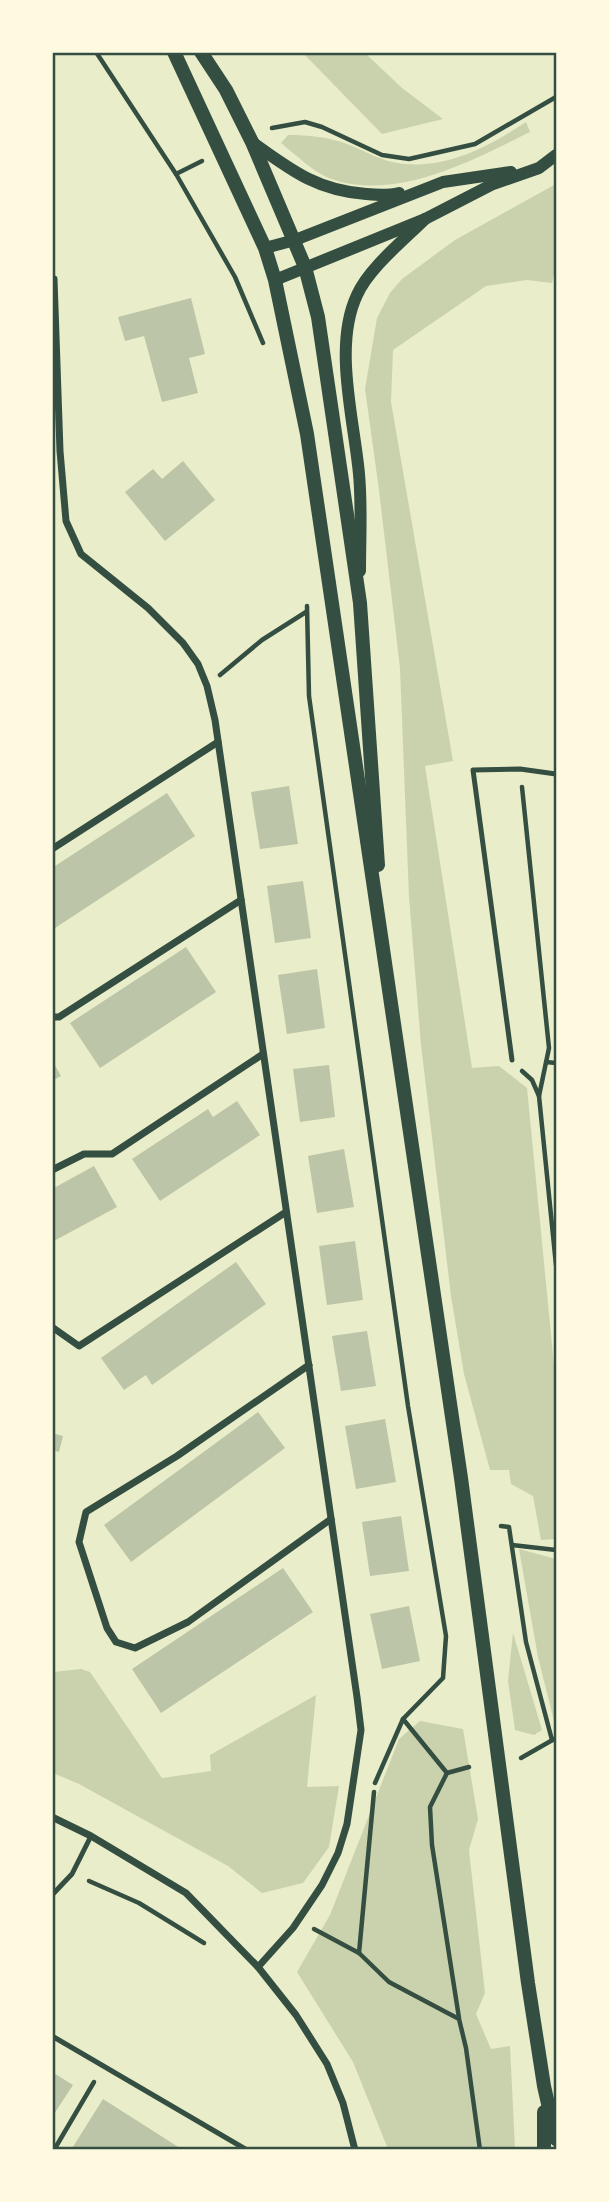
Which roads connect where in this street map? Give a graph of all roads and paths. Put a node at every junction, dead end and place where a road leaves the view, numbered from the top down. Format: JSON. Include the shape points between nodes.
{"nodes":[{"id":1,"x":96,"y":52,"type":"edge"},
{"id":2,"x":174,"y":52,"type":"edge"},
{"id":3,"x":201,"y":52,"type":"edge"},
{"id":4,"x":556,"y":97,"type":"edge"},
{"id":5,"x":272,"y":128,"type":"dead end"},
{"id":6,"x":252,"y":142,"type":"junction"},
{"id":7,"x":556,"y":155,"type":"edge"},
{"id":8,"x":209,"y":158,"type":"dead end"},
{"id":9,"x":539,"y":168,"type":"junction"},
{"id":10,"x":176,"y":174,"type":"junction"},
{"id":11,"x":443,"y":182,"type":"junction"},
{"id":12,"x":425,"y":219,"type":"junction"},
{"id":13,"x":295,"y":240,"type":"junction"},
{"id":14,"x":265,"y":248,"type":"junction"},
{"id":15,"x":305,"y":267,"type":"junction"},
{"id":16,"x":54,"y":279,"type":"edge"},
{"id":17,"x":275,"y":280,"type":"junction"},
{"id":18,"x":265,"y":348,"type":"dead end"},
{"id":19,"x":307,"y":600,"type":"dead end"},
{"id":20,"x":360,"y":603,"type":"junction"},
{"id":21,"x":307,"y":612,"type":"junction"},
{"id":22,"x":207,"y":686,"type":"junction"},
{"id":23,"x":218,"y":742,"type":"junction"},
{"id":24,"x":520,"y":769,"type":"junction"},
{"id":25,"x":556,"y":774,"type":"edge"},
{"id":26,"x":52,"y":849,"type":"edge"},
{"id":27,"x":241,"y":900,"type":"junction"},
{"id":28,"x":385,"y":968,"type":"junction"},
{"id":29,"x":52,"y":1017,"type":"edge"},
{"id":30,"x":263,"y":1054,"type":"junction"},
{"id":31,"x":512,"y":1060,"type":"joint"},
{"id":32,"x":546,"y":1062,"type":"junction"},
{"id":33,"x":556,"y":1063,"type":"edge"},
{"id":34,"x":539,"y":1096,"type":"junction"},
{"id":35,"x":52,"y":1170,"type":"edge"},
{"id":36,"x":286,"y":1212,"type":"junction"},
{"id":37,"x":556,"y":1265,"type":"edge"},
{"id":38,"x":52,"y":1326,"type":"edge"},
{"id":39,"x":309,"y":1365,"type":"junction"},
{"id":40,"x":331,"y":1519,"type":"junction"},
{"id":41,"x":501,"y":1526,"type":"dead end"},
{"id":42,"x":512,"y":1545,"type":"junction"},
{"id":43,"x":556,"y":1550,"type":"edge"},
{"id":44,"x":403,"y":1719,"type":"junction"},
{"id":45,"x":554,"y":1739,"type":"edge"},
{"id":46,"x":520,"y":1758,"type":"dead end"},
{"id":47,"x":469,"y":1767,"type":"dead end"},
{"id":48,"x":447,"y":1773,"type":"junction"},
{"id":49,"x":52,"y":1817,"type":"edge"},
{"id":50,"x":91,"y":1836,"type":"junction"},
{"id":51,"x":72,"y":1874,"type":"junction"},
{"id":52,"x":52,"y":1895,"type":"edge"},
{"id":53,"x":298,"y":1920,"type":"junction"},
{"id":54,"x":212,"y":1950,"type":"dead end"},
{"id":55,"x":359,"y":1953,"type":"junction"},
{"id":56,"x":258,"y":1967,"type":"junction"},
{"id":57,"x":459,"y":2019,"type":"junction"},
{"id":58,"x":52,"y":2036,"type":"edge"},
{"id":59,"x":103,"y":2066,"type":"junction"},
{"id":60,"x":544,"y":2086,"type":"junction"},
{"id":61,"x":556,"y":2139,"type":"edge"},
{"id":62,"x":54,"y":2150,"type":"edge"},
{"id":63,"x":247,"y":2150,"type":"edge"},
{"id":64,"x":355,"y":2150,"type":"edge"},
{"id":65,"x":480,"y":2150,"type":"edge"},
{"id":66,"x":544,"y":2150,"type":"edge"}],
"edges":[{"from":1,"to":10,"type":"path"},
{"from":2,"to":14,"type":"main road"},
{"from":3,"to":6,"type":"main road"},
{"from":4,"to":5,"type":"path","via":[[475,144],[409,159],[382,155],[304,122]]},
{"from":6,"to":11,"type":"street","via":[[289,169],[337,191],[388,196]]},
{"from":6,"to":13,"type":"main road"},
{"from":7,"to":9,"type":"street"},
{"from":8,"to":10,"type":"path"},
{"from":9,"to":11,"type":"street"},
{"from":9,"to":12,"type":"street","via":[[493,184]]},
{"from":10,"to":18,"type":"path","via":[[235,277]]},
{"from":11,"to":13,"type":"street"},
{"from":12,"to":15,"type":"street"},
{"from":12,"to":20,"type":"street","via":[[374,271],[358,292],[348,319],[344,343],[359,477]]},
{"from":13,"to":14,"type":"street"},
{"from":13,"to":15,"type":"main road"},
{"from":14,"to":17,"type":"main road"},
{"from":15,"to":17,"type":"street"},
{"from":15,"to":20,"type":"main road","via":[[318,317]]},
{"from":16,"to":22,"type":"street","via":[[66,521],[81,554],[183,643]]},
{"from":17,"to":28,"type":"main road","via":[[307,434]]},
{"from":19,"to":21,"type":"path"},
{"from":20,"to":28,"type":"main road"},
{"from":21,"to":22,"type":"path","via":[[262,640]]},
{"from":21,"to":44,"type":"path","via":[[309,696],[408,1406],[446,1636],[443,1678]]},
{"from":22,"to":23,"type":"street"},
{"from":23,"to":26,"type":"street"},
{"from":23,"to":27,"type":"street"},
{"from":24,"to":25,"type":"lane"},
{"from":24,"to":31,"type":"lane","via":[[473,770]]},
{"from":24,"to":32,"type":"path","via":[[549,1048]]},
{"from":27,"to":29,"type":"street","via":[[59,1017]]},
{"from":27,"to":30,"type":"street"},
{"from":28,"to":60,"type":"main road"},
{"from":30,"to":35,"type":"street","via":[[111,1154],[84,1154]]},
{"from":30,"to":36,"type":"street"},
{"from":31,"to":34,"type":"path","via":[[532,1080]]},
{"from":32,"to":33,"type":"path"},
{"from":32,"to":34,"type":"path"},
{"from":34,"to":37,"type":"path"},
{"from":36,"to":38,"type":"street","via":[[79,1346]]},
{"from":36,"to":39,"type":"street"},
{"from":39,"to":40,"type":"street"},
{"from":39,"to":40,"type":"street","via":[[86,1512],[79,1542],[107,1628],[116,1642],[135,1648],[187,1622]]},
{"from":40,"to":53,"type":"street","via":[[361,1730],[348,1824],[322,1885]]},
{"from":41,"to":42,"type":"path","via":[[509,1527]]},
{"from":42,"to":43,"type":"path"},
{"from":42,"to":45,"type":"path","via":[[526,1642]]},
{"from":44,"to":48,"type":"path"},
{"from":44,"to":55,"type":"path","via":[[375,1783]]},
{"from":45,"to":46,"type":"path"},
{"from":47,"to":48,"type":"path"},
{"from":48,"to":57,"type":"path","via":[[430,1807]]},
{"from":49,"to":50,"type":"street"},
{"from":50,"to":51,"type":"lane"},
{"from":50,"to":56,"type":"street","via":[[186,1893]]},
{"from":51,"to":52,"type":"lane"},
{"from":51,"to":54,"type":"path","via":[[139,1903]]},
{"from":53,"to":55,"type":"path"},
{"from":53,"to":56,"type":"street"},
{"from":55,"to":57,"type":"path","via":[[388,1982]]},
{"from":56,"to":64,"type":"street","via":[[327,2064],[344,2103]]},
{"from":57,"to":65,"type":"path"},
{"from":58,"to":59,"type":"lane"},
{"from":59,"to":62,"type":"path"},
{"from":59,"to":63,"type":"lane"},
{"from":60,"to":61,"type":"main road"},
{"from":60,"to":66,"type":"main road"}]}
